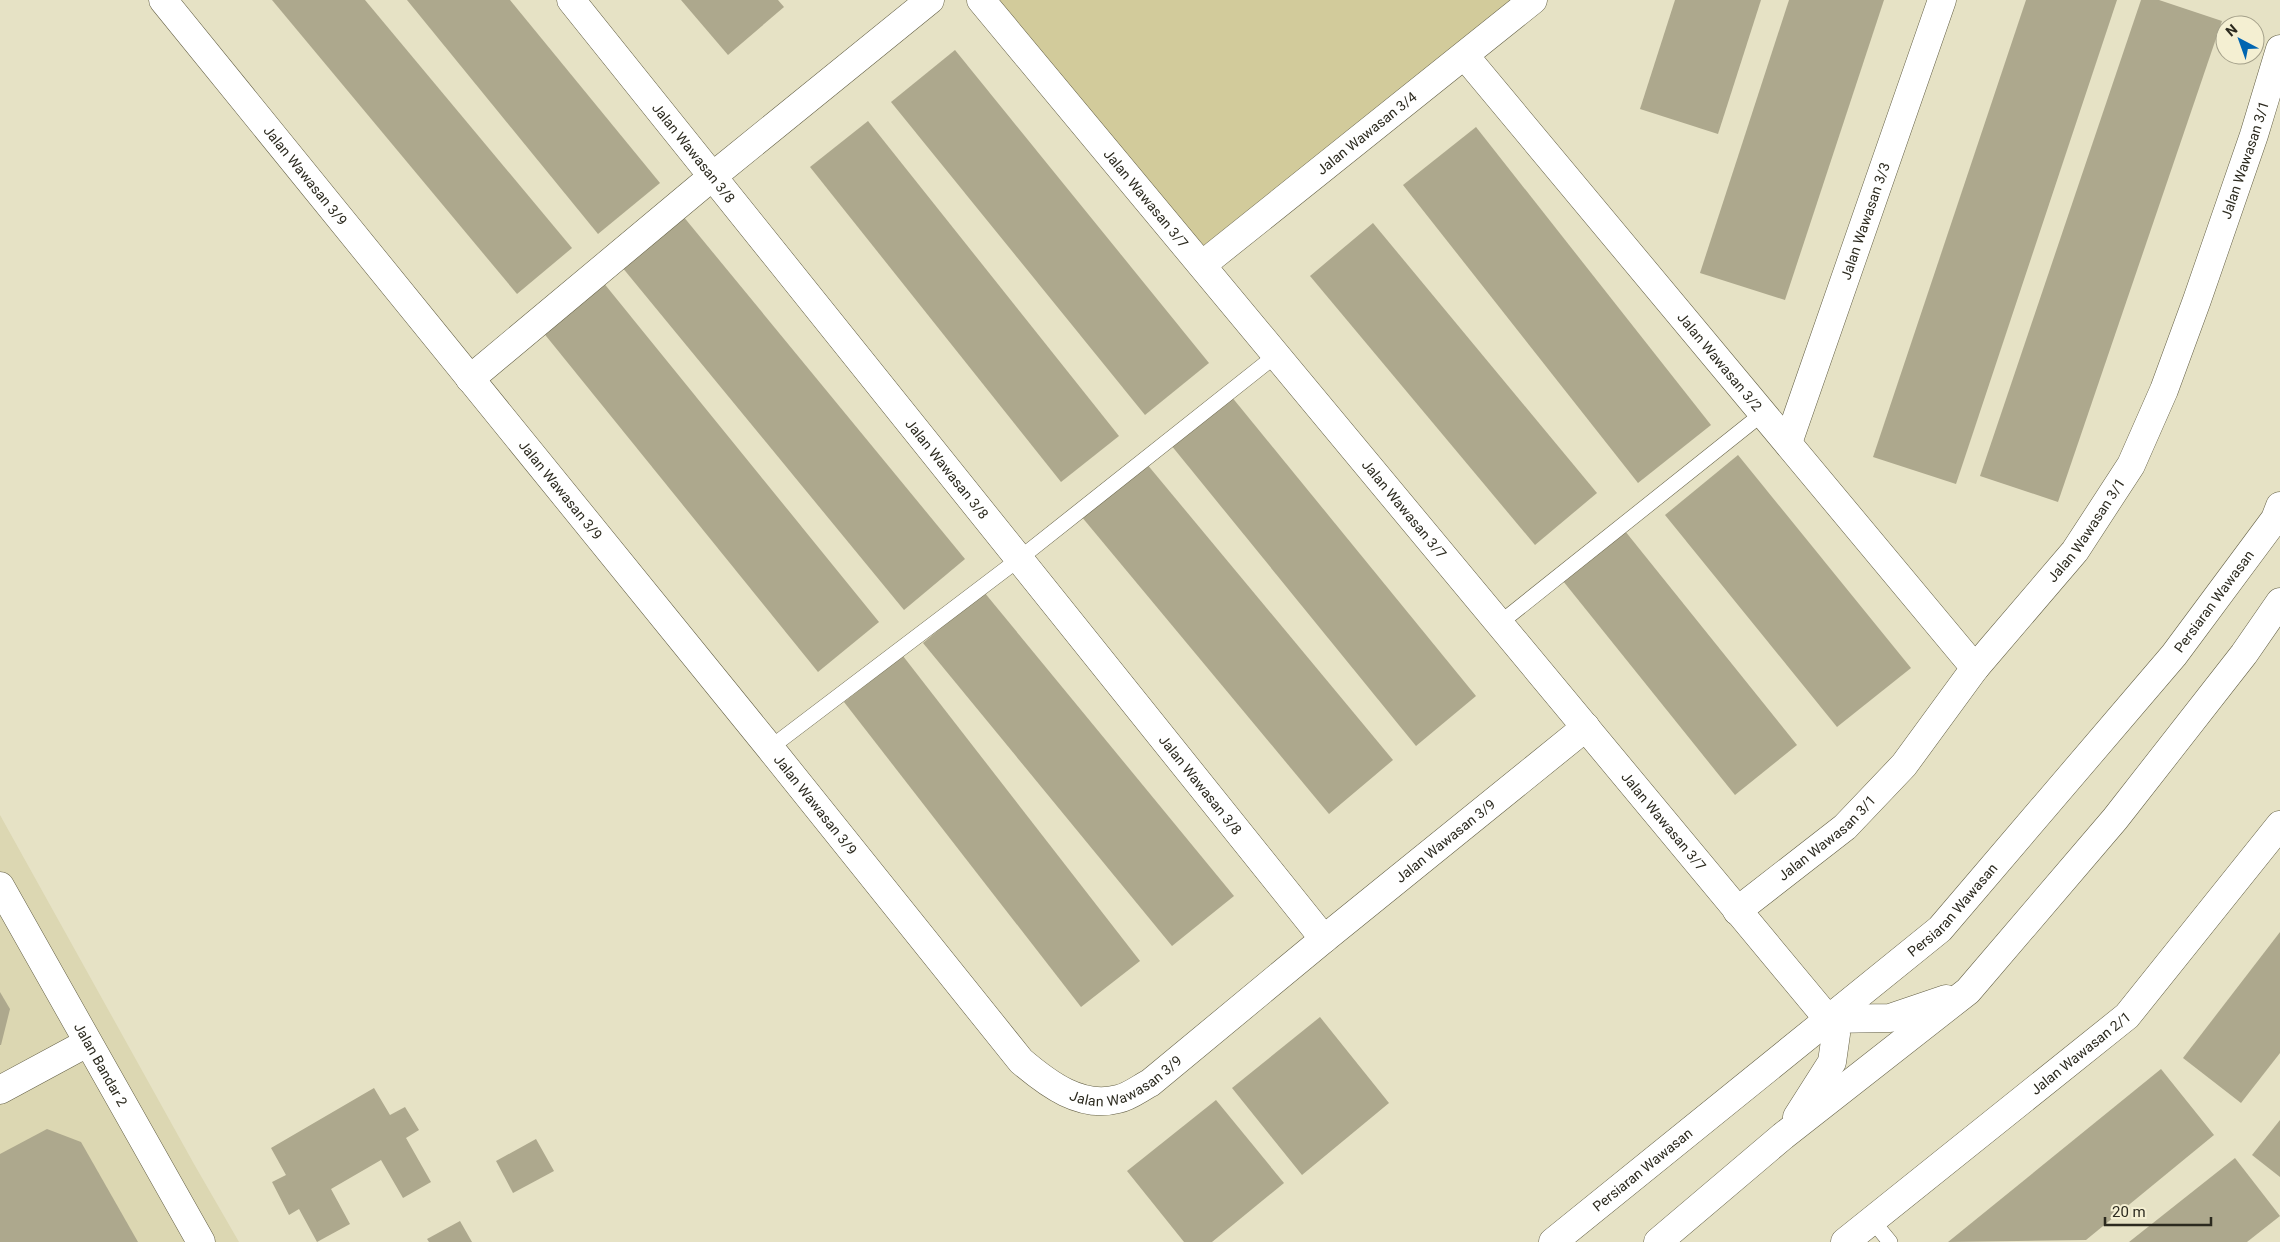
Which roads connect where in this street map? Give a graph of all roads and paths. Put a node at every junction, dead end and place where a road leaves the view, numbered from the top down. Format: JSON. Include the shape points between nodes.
{"nodes":[{"id":1,"x":163,"y":0,"type":"edge"},
{"id":2,"x":571,"y":0,"type":"edge"},
{"id":3,"x":930,"y":0,"type":"edge"},
{"id":4,"x":981,"y":0,"type":"edge"},
{"id":5,"x":1533,"y":0,"type":"edge"},
{"id":6,"x":1942,"y":0,"type":"edge"},
{"id":7,"x":2280,"y":49,"type":"edge"},
{"id":8,"x":1465,"y":56,"type":"junction"},
{"id":9,"x":713,"y":176,"type":"junction"},
{"id":10,"x":1202,"y":265,"type":"junction"},
{"id":11,"x":1275,"y":356,"type":"junction"},
{"id":12,"x":470,"y":380,"type":"junction"},
{"id":13,"x":1762,"y":414,"type":"junction"},
{"id":14,"x":1788,"y":443,"type":"junction"},
{"id":15,"x":2280,"y":506,"type":"edge"},
{"id":16,"x":1019,"y":559,"type":"junction"},
{"id":17,"x":2280,"y":602,"type":"edge"},
{"id":18,"x":1500,"y":624,"type":"junction"},
{"id":19,"x":1975,"y":668,"type":"junction"},
{"id":20,"x":1586,"y":727,"type":"junction"},
{"id":21,"x":770,"y":748,"type":"junction"},
{"id":22,"x":2280,"y":825,"type":"edge"},
{"id":23,"x":0,"y":886,"type":"edge"},
{"id":24,"x":1737,"y":911,"type":"junction"},
{"id":25,"x":1324,"y":939,"type":"junction"},
{"id":26,"x":1968,"y":991,"type":"junction"},
{"id":27,"x":1828,"y":1018,"type":"junction"},
{"id":28,"x":87,"y":1043,"type":"junction"},
{"id":29,"x":0,"y":1090,"type":"edge"},
{"id":30,"x":1784,"y":1136,"type":"junction"},
{"id":31,"x":1872,"y":1220,"type":"junction"},
{"id":32,"x":201,"y":1242,"type":"edge"},
{"id":33,"x":1552,"y":1242,"type":"edge"},
{"id":34,"x":1658,"y":1242,"type":"edge"},
{"id":35,"x":1845,"y":1242,"type":"edge"},
{"id":36,"x":1890,"y":1242,"type":"edge"}],
"edges":[{"from":1,"to":12,"type":"street","name":"Jalan Wawasan 3/9"},
{"from":2,"to":9,"type":"street","name":"Jalan Wawasan 3/8"},
{"from":3,"to":9,"type":"street"},
{"from":4,"to":10,"type":"street","name":"Jalan Wawasan 3/7"},
{"from":5,"to":8,"type":"street","name":"Jalan Wawasan 3/4"},
{"from":6,"to":14,"type":"street","name":"Jalan Wawasan 3/3"},
{"from":7,"to":19,"type":"street","name":"Jalan Wawasan 3/1","via":[[2197,300],[2164,390],[2131,465],[2075,551]]},
{"from":8,"to":10,"type":"street","name":"Jalan Wawasan 3/4"},
{"from":8,"to":13,"type":"street","name":"Jalan Wawasan 3/2"},
{"from":9,"to":12,"type":"street"},
{"from":9,"to":16,"type":"street","name":"Jalan Wawasan 3/8"},
{"from":10,"to":11,"type":"street","name":"Jalan Wawasan 3/7"},
{"from":11,"to":16,"type":"lane"},
{"from":11,"to":18,"type":"street","name":"Jalan Wawasan 3/7"},
{"from":12,"to":21,"type":"street","name":"Jalan Wawasan 3/9"},
{"from":13,"to":14,"type":"street","name":"Jalan Wawasan 3/2"},
{"from":13,"to":18,"type":"lane"},
{"from":14,"to":19,"type":"street","name":"Jalan Wawasan 3/2"},
{"from":15,"to":27,"type":"street","name":"Persiaran Wawasan","via":[[2275,519],[2174,656],[1940,929]]},
{"from":16,"to":21,"type":"lane"},
{"from":16,"to":25,"type":"street","name":"Jalan Wawasan 3/8"},
{"from":17,"to":26,"type":"street","via":[[2244,654],[2115,819]]},
{"from":18,"to":20,"type":"street","name":"Jalan Wawasan 3/7"},
{"from":19,"to":24,"type":"street","name":"Jalan Wawasan 3/1","via":[[1904,765],[1845,827]]},
{"from":20,"to":24,"type":"street","name":"Jalan Wawasan 3/7"},
{"from":20,"to":25,"type":"street","name":"Jalan Wawasan 3/9"},
{"from":21,"to":25,"type":"street","name":"Jalan Wawasan 3/9","via":[[1021,1061],[1045,1082],[1070,1095],[1097,1102],[1120,1099],[1150,1083]]},
{"from":22,"to":31,"type":"street","name":"Jalan Wawasan 2/1","via":[[2127,1016]]},
{"from":23,"to":28,"type":"street","name":"Jalan Bandar 2"},
{"from":24,"to":27,"type":"street","name":"Jalan Wawasan 3/7"},
{"from":26,"to":27,"type":"street","via":[[1890,1018]]},
{"from":26,"to":30,"type":"street"},
{"from":27,"to":30,"type":"street","via":[[1836,1034],[1832,1062]]},
{"from":27,"to":33,"type":"street","name":"Persiaran Wawasan"},
{"from":28,"to":29,"type":"street"},
{"from":28,"to":32,"type":"street","name":"Jalan Bandar 2"},
{"from":30,"to":34,"type":"street"},
{"from":31,"to":35,"type":"street","name":"Jalan Wawasan 2/1"},
{"from":31,"to":36,"type":"lane"}]}
